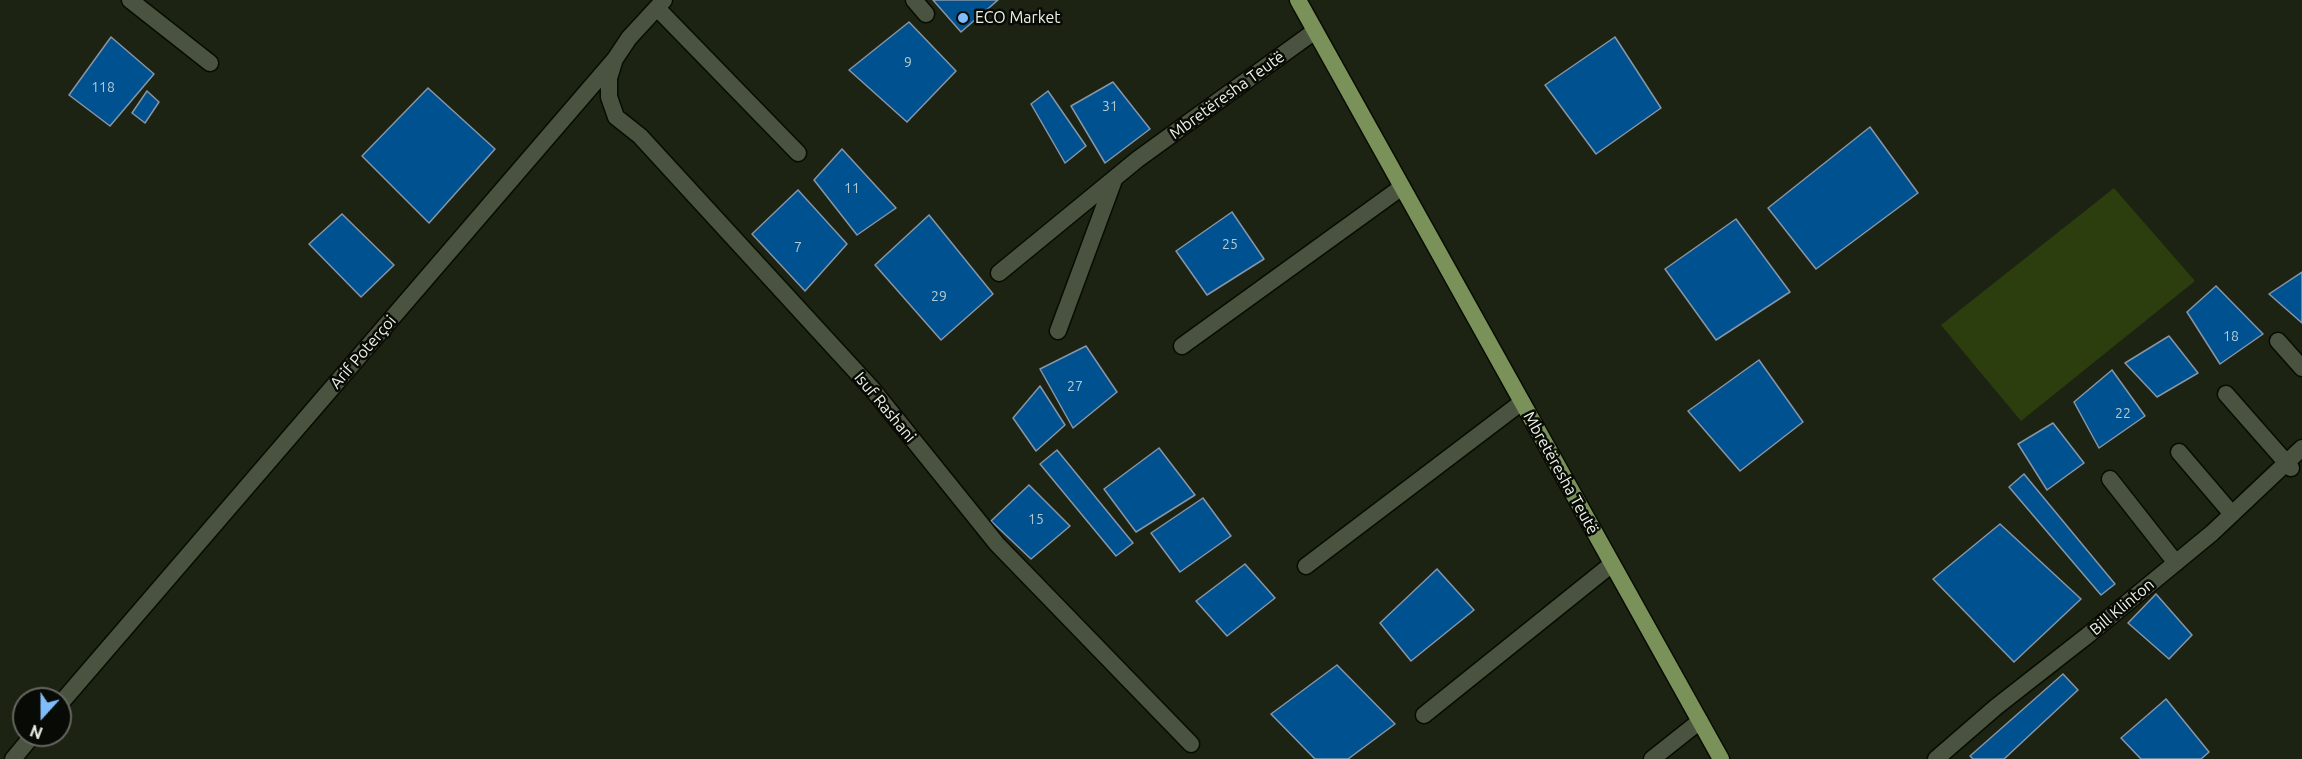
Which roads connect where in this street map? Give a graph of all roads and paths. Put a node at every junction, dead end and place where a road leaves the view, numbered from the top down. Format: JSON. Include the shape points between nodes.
{"nodes":[{"id":1,"x":130,"y":0,"type":"edge"},
{"id":2,"x":914,"y":0,"type":"edge"},
{"id":3,"x":1298,"y":0,"type":"edge"},
{"id":4,"x":661,"y":4,"type":"edge"},
{"id":5,"x":926,"y":14,"type":"dead end"},
{"id":6,"x":1315,"y":31,"type":"junction"},
{"id":7,"x":615,"y":59,"type":"junction"},
{"id":8,"x":210,"y":63,"type":"dead end"},
{"id":9,"x":798,"y":153,"type":"dead end"},
{"id":10,"x":1114,"y":179,"type":"junction"},
{"id":11,"x":1402,"y":187,"type":"junction"},
{"id":12,"x":999,"y":273,"type":"dead end"},
{"id":13,"x":1058,"y":331,"type":"dead end"},
{"id":14,"x":2278,"y":341,"type":"dead end"},
{"id":15,"x":1182,"y":346,"type":"dead end"},
{"id":16,"x":2302,"y":368,"type":"edge"},
{"id":17,"x":2226,"y":394,"type":"dead end"},
{"id":18,"x":1522,"y":402,"type":"junction"},
{"id":19,"x":2302,"y":448,"type":"edge"},
{"id":20,"x":2179,"y":452,"type":"dead end"},
{"id":21,"x":2288,"y":466,"type":"junction"},
{"id":22,"x":2110,"y":479,"type":"dead end"},
{"id":23,"x":2232,"y":514,"type":"junction"},
{"id":24,"x":2176,"y":563,"type":"junction"},
{"id":25,"x":1612,"y":564,"type":"junction"},
{"id":26,"x":1306,"y":566,"type":"dead end"},
{"id":27,"x":72,"y":690,"type":"edge"},
{"id":28,"x":1424,"y":715,"type":"dead end"},
{"id":29,"x":1700,"y":721,"type":"junction"},
{"id":30,"x":1191,"y":744,"type":"dead end"},
{"id":31,"x":23,"y":747,"type":"edge"},
{"id":32,"x":1945,"y":756,"type":"edge"},
{"id":33,"x":13,"y":759,"type":"edge"},
{"id":34,"x":1652,"y":759,"type":"edge"},
{"id":35,"x":1721,"y":759,"type":"edge"}],
"edges":[{"from":1,"to":8,"type":"street"},
{"from":2,"to":5,"type":"street"},
{"from":3,"to":6,"type":"main road","name":"Mbretëresha Teutë"},
{"from":4,"to":7,"type":"street","name":"Arif Poterçoi","via":[[628,38]]},
{"from":4,"to":9,"type":"street"},
{"from":6,"to":10,"type":"street","name":"Mbretëresha Teutë"},
{"from":6,"to":11,"type":"main road","name":"Mbretëresha Teutë"},
{"from":7,"to":27,"type":"street","name":"Arif Poterçoi"},
{"from":7,"to":30,"type":"street","name":"Isuf Rashani","via":[[609,97],[616,117],[640,136],[873,390],[997,544]]},
{"from":10,"to":12,"type":"street","name":"Mbretëresha Teutë"},
{"from":10,"to":13,"type":"street"},
{"from":11,"to":15,"type":"street"},
{"from":11,"to":18,"type":"main road","name":"Mbretëresha Teutë"},
{"from":14,"to":16,"type":"street"},
{"from":17,"to":21,"type":"street"},
{"from":18,"to":25,"type":"main road","name":"Mbretëresha Teutë"},
{"from":18,"to":26,"type":"street"},
{"from":19,"to":21,"type":"street","name":"Bill Klinton"},
{"from":20,"to":23,"type":"street"},
{"from":21,"to":23,"type":"street","name":"Bill Klinton"},
{"from":22,"to":24,"type":"street"},
{"from":23,"to":24,"type":"street","name":"Bill Klinton"},
{"from":24,"to":32,"type":"street","name":"Bill Klinton","via":[[1996,707]]},
{"from":25,"to":28,"type":"street"},
{"from":25,"to":29,"type":"main road","name":"Mbretëresha Teutë"},
{"from":29,"to":34,"type":"street"},
{"from":29,"to":35,"type":"main road","name":"Mbretëresha Teutë"},
{"from":31,"to":33,"type":"street"}]}
